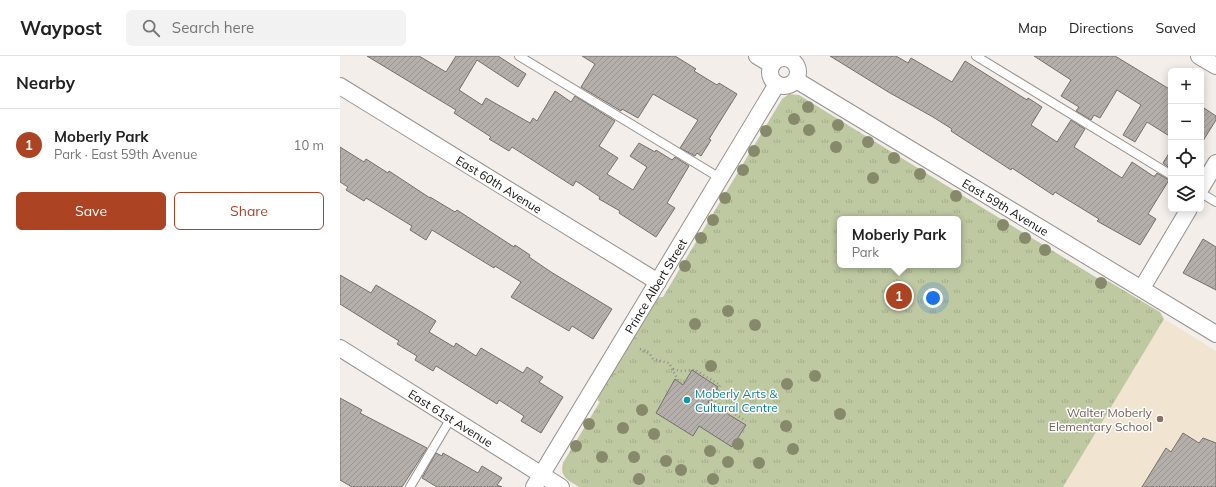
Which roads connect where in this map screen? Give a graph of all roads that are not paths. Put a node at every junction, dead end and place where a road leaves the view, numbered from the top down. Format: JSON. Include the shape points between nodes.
{"nodes":[{"id":1,"x":519,"y":56,"type":"edge"},
{"id":2,"x":757,"y":56,"type":"edge"},
{"id":3,"x":976,"y":56,"type":"edge"},
{"id":4,"x":1199,"y":56,"type":"edge"},
{"id":5,"x":792,"y":58,"type":"edge"},
{"id":6,"x":772,"y":65,"type":"junction"},
{"id":7,"x":1216,"y":66,"type":"edge"},
{"id":8,"x":796,"y":80,"type":"junction"},
{"id":9,"x":776,"y":84,"type":"junction"},
{"id":10,"x":340,"y":86,"type":"edge"},
{"id":11,"x":1216,"y":163,"type":"edge"},
{"id":12,"x":1168,"y":173,"type":"edge"},
{"id":13,"x":720,"y":178,"type":"junction"},
{"id":14,"x":1204,"y":183,"type":"edge"},
{"id":15,"x":1204,"y":195,"type":"edge"},
{"id":16,"x":1216,"y":202,"type":"edge"},
{"id":17,"x":1187,"y":212,"type":"edge"},
{"id":18,"x":658,"y":282,"type":"junction"},
{"id":19,"x":1142,"y":288,"type":"junction"},
{"id":20,"x":1216,"y":334,"type":"edge"},
{"id":21,"x":340,"y":348,"type":"edge"},
{"id":22,"x":451,"y":418,"type":"junction"},
{"id":23,"x":538,"y":481,"type":"edge"},
{"id":24,"x":410,"y":487,"type":"edge"},
{"id":25,"x":561,"y":487,"type":"edge"}],
"edges":[{"from":1,"to":13,"type":"lane"},
{"from":2,"to":6,"type":"street"},
{"from":3,"to":12,"type":"lane"},
{"from":4,"to":7,"type":"street"},
{"from":5,"to":6,"type":"street","via":[[782,58]]},
{"from":5,"to":8,"type":"street","via":[[798,71]]},
{"from":6,"to":9,"type":"street","via":[[770,74]]},
{"from":8,"to":9,"type":"street","via":[[789,85]]},
{"from":8,"to":19,"type":"street","name":"East 59th Avenue"},
{"from":9,"to":13,"type":"street","name":"Prince Albert Street"},
{"from":10,"to":18,"type":"street","name":"East 60th Avenue"},
{"from":11,"to":14,"type":"street"},
{"from":13,"to":18,"type":"street","name":"Prince Albert Street"},
{"from":15,"to":16,"type":"lane"},
{"from":17,"to":19,"type":"street"},
{"from":18,"to":23,"type":"street","name":"Prince Albert Street"},
{"from":19,"to":20,"type":"street","name":"East 59th Avenue"},
{"from":21,"to":22,"type":"street","name":"East 61st Avenue"},
{"from":22,"to":23,"type":"street","name":"East 61st Avenue"},
{"from":22,"to":24,"type":"lane"},
{"from":23,"to":25,"type":"street","name":"East 61st Avenue"}]}
